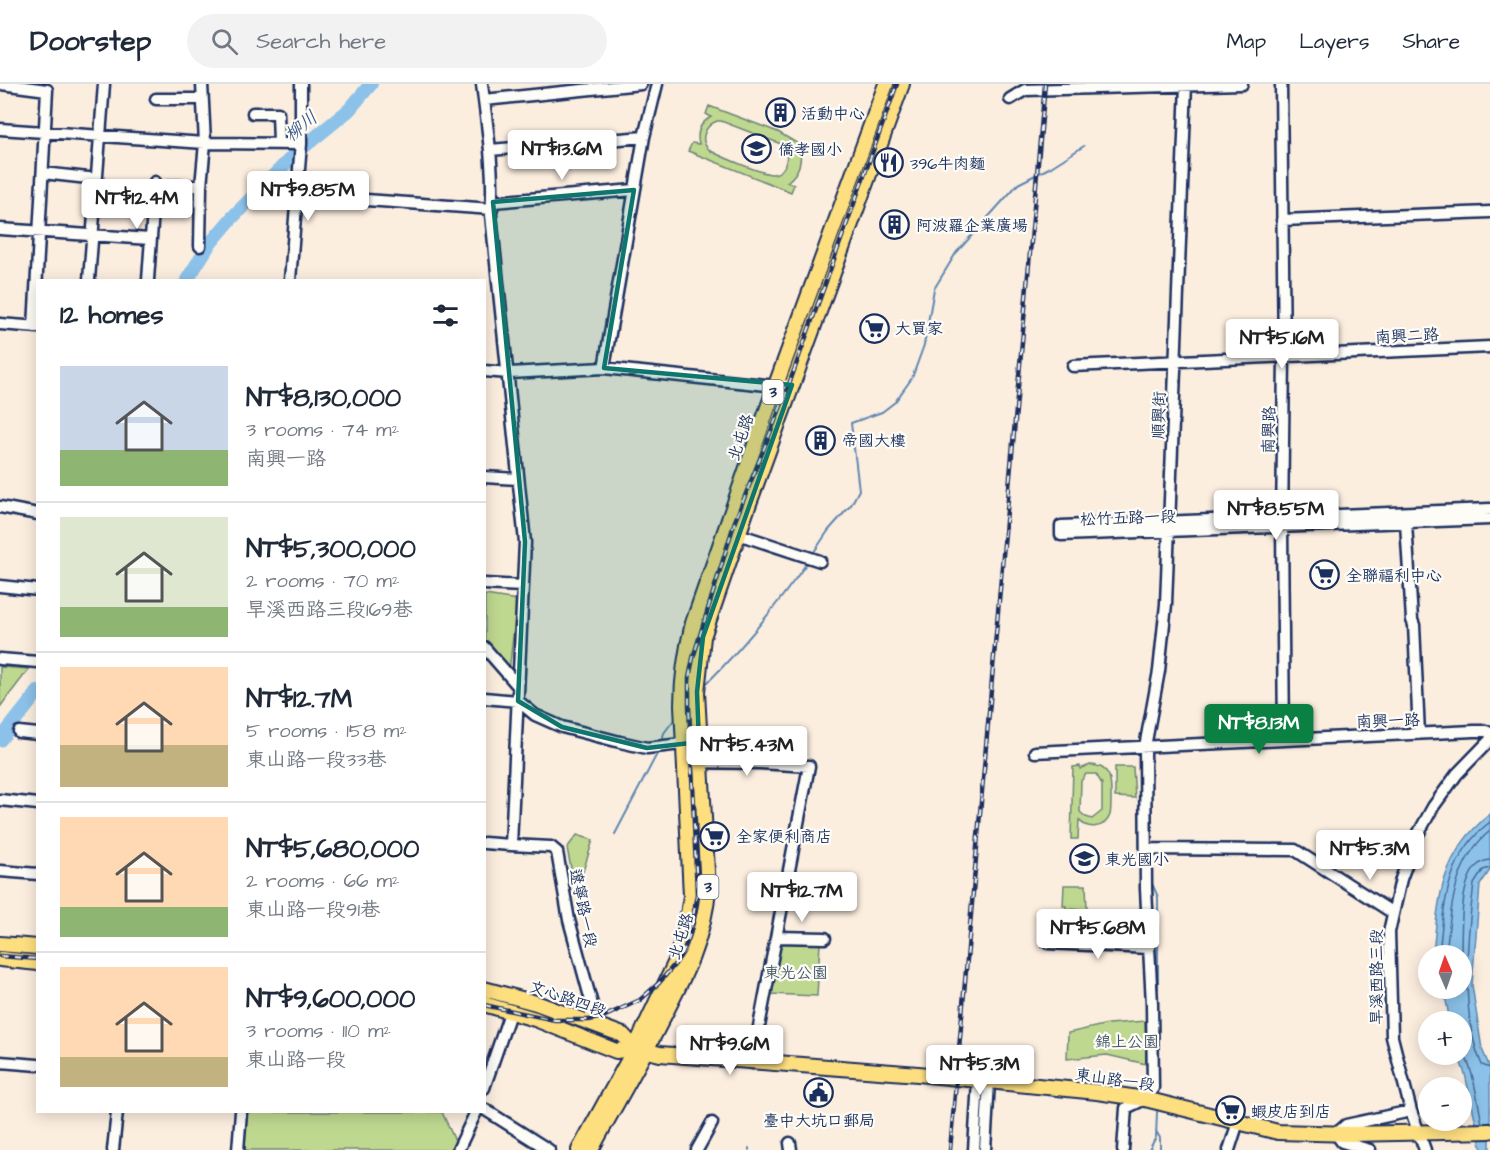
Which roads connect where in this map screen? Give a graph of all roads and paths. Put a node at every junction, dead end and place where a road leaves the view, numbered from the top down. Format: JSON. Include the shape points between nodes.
{"nodes":[{"id":1,"x":2,"y":84,"type":"edge"},
{"id":2,"x":104,"y":84,"type":"edge"},
{"id":3,"x":202,"y":84,"type":"edge"},
{"id":4,"x":301,"y":84,"type":"edge"},
{"id":5,"x":482,"y":84,"type":"edge"},
{"id":6,"x":641,"y":84,"type":"edge"},
{"id":7,"x":657,"y":84,"type":"edge"},
{"id":8,"x":886,"y":84,"type":"edge"},
{"id":9,"x":902,"y":84,"type":"edge"},
{"id":10,"x":1242,"y":84,"type":"edge"},
{"id":11,"x":1281,"y":84,"type":"edge"},
{"id":12,"x":1186,"y":85,"type":"edge"},
{"id":13,"x":1077,"y":87,"type":"edge"},
{"id":14,"x":156,"y":99,"type":"dead end"},
{"id":15,"x":202,"y":99,"type":"junction"},
{"id":16,"x":1010,"y":99,"type":"dead end"},
{"id":17,"x":484,"y":100,"type":"junction"},
{"id":18,"x":252,"y":113,"type":"dead end"},
{"id":19,"x":0,"y":129,"type":"edge"},
{"id":20,"x":46,"y":132,"type":"junction"},
{"id":21,"x":644,"y":136,"type":"junction"},
{"id":22,"x":100,"y":137,"type":"junction"},
{"id":23,"x":205,"y":143,"type":"junction"},
{"id":24,"x":279,"y":143,"type":"junction"},
{"id":25,"x":301,"y":147,"type":"junction"},
{"id":26,"x":490,"y":150,"type":"junction"},
{"id":27,"x":43,"y":173,"type":"junction"},
{"id":28,"x":97,"y":180,"type":"junction"},
{"id":29,"x":155,"y":182,"type":"dead end"},
{"id":30,"x":171,"y":186,"type":"dead end"},
{"id":31,"x":201,"y":186,"type":"junction"},
{"id":32,"x":634,"y":190,"type":"junction"},
{"id":33,"x":296,"y":195,"type":"junction"},
{"id":34,"x":492,"y":205,"type":"junction"},
{"id":35,"x":1490,"y":212,"type":"edge"},
{"id":36,"x":1282,"y":220,"type":"junction"},
{"id":37,"x":0,"y":229,"type":"edge"},
{"id":38,"x":38,"y":232,"type":"junction"},
{"id":39,"x":93,"y":234,"type":"junction"},
{"id":40,"x":150,"y":239,"type":"junction"},
{"id":41,"x":200,"y":246,"type":"dead end"},
{"id":42,"x":37,"y":279,"type":"edge"},
{"id":43,"x":89,"y":279,"type":"edge"},
{"id":44,"x":148,"y":279,"type":"edge"},
{"id":45,"x":290,"y":279,"type":"edge"},
{"id":46,"x":0,"y":324,"type":"edge"},
{"id":47,"x":36,"y":327,"type":"edge"},
{"id":48,"x":1490,"y":347,"type":"edge"},
{"id":49,"x":1284,"y":356,"type":"junction"},
{"id":50,"x":1175,"y":361,"type":"junction"},
{"id":51,"x":1073,"y":366,"type":"dead end"},
{"id":52,"x":604,"y":368,"type":"junction"},
{"id":53,"x":486,"y":371,"type":"edge"},
{"id":54,"x":509,"y":373,"type":"junction"},
{"id":55,"x":792,"y":385,"type":"junction"},
{"id":56,"x":775,"y":386,"type":"junction"},
{"id":57,"x":486,"y":477,"type":"edge"},
{"id":58,"x":518,"y":479,"type":"junction"},
{"id":59,"x":0,"y":507,"type":"edge"},
{"id":60,"x":1490,"y":509,"type":"edge"},
{"id":61,"x":36,"y":514,"type":"edge"},
{"id":62,"x":1490,"y":519,"type":"edge"},
{"id":63,"x":1282,"y":522,"type":"junction"},
{"id":64,"x":1406,"y":523,"type":"junction"},
{"id":65,"x":1168,"y":527,"type":"junction"},
{"id":66,"x":738,"y":534,"type":"junction"},
{"id":67,"x":813,"y":559,"type":"dead end"},
{"id":68,"x":486,"y":584,"type":"edge"},
{"id":69,"x":0,"y":586,"type":"edge"},
{"id":70,"x":523,"y":586,"type":"junction"},
{"id":71,"x":36,"y":590,"type":"edge"},
{"id":72,"x":486,"y":649,"type":"edge"},
{"id":73,"x":0,"y":659,"type":"edge"},
{"id":74,"x":36,"y":662,"type":"edge"},
{"id":75,"x":518,"y":686,"type":"junction"},
{"id":76,"x":486,"y":698,"type":"edge"},
{"id":77,"x":518,"y":701,"type":"junction"},
{"id":78,"x":19,"y":732,"type":"dead end"},
{"id":79,"x":1490,"y":733,"type":"edge"},
{"id":80,"x":36,"y":734,"type":"edge"},
{"id":81,"x":1419,"y":734,"type":"junction"},
{"id":82,"x":1284,"y":740,"type":"junction"},
{"id":83,"x":1490,"y":740,"type":"edge"},
{"id":84,"x":699,"y":742,"type":"junction"},
{"id":85,"x":684,"y":743,"type":"junction"},
{"id":86,"x":1145,"y":747,"type":"junction"},
{"id":87,"x":1035,"y":752,"type":"dead end"},
{"id":88,"x":700,"y":761,"type":"junction"},
{"id":89,"x":684,"y":762,"type":"junction"},
{"id":90,"x":0,"y":800,"type":"edge"},
{"id":91,"x":36,"y":804,"type":"edge"},
{"id":92,"x":486,"y":843,"type":"edge"},
{"id":93,"x":512,"y":845,"type":"junction"},
{"id":94,"x":1147,"y":849,"type":"junction"},
{"id":95,"x":0,"y":871,"type":"edge"},
{"id":96,"x":36,"y":874,"type":"edge"},
{"id":97,"x":1393,"y":913,"type":"junction"},
{"id":98,"x":777,"y":936,"type":"junction"},
{"id":99,"x":825,"y":938,"type":"dead end"},
{"id":100,"x":0,"y":944,"type":"edge"},
{"id":101,"x":1048,"y":944,"type":"dead end"},
{"id":102,"x":36,"y":947,"type":"edge"},
{"id":103,"x":1149,"y":948,"type":"junction"},
{"id":104,"x":0,"y":959,"type":"edge"},
{"id":105,"x":36,"y":963,"type":"edge"},
{"id":106,"x":486,"y":989,"type":"edge"},
{"id":107,"x":486,"y":1004,"type":"edge"},
{"id":108,"x":511,"y":1010,"type":"junction"},
{"id":109,"x":590,"y":1022,"type":"junction"},
{"id":110,"x":640,"y":1050,"type":"junction"},
{"id":111,"x":0,"y":1062,"type":"edge"},
{"id":112,"x":752,"y":1063,"type":"junction"},
{"id":113,"x":36,"y":1065,"type":"edge"},
{"id":114,"x":983,"y":1081,"type":"junction"},
{"id":115,"x":486,"y":1082,"type":"edge"},
{"id":116,"x":1145,"y":1099,"type":"junction"},
{"id":117,"x":486,"y":1110,"type":"edge"},
{"id":118,"x":1411,"y":1111,"type":"junction"},
{"id":119,"x":117,"y":1113,"type":"edge"},
{"id":120,"x":241,"y":1113,"type":"edge"},
{"id":121,"x":476,"y":1113,"type":"edge"},
{"id":122,"x":1238,"y":1122,"type":"junction"},
{"id":123,"x":712,"y":1123,"type":"dead end"},
{"id":124,"x":1490,"y":1131,"type":"edge"},
{"id":125,"x":1418,"y":1132,"type":"junction"},
{"id":126,"x":1336,"y":1134,"type":"junction"},
{"id":127,"x":113,"y":1150,"type":"edge"},
{"id":128,"x":238,"y":1150,"type":"edge"},
{"id":129,"x":458,"y":1150,"type":"edge"},
{"id":130,"x":549,"y":1150,"type":"edge"},
{"id":131,"x":579,"y":1150,"type":"edge"},
{"id":132,"x":591,"y":1150,"type":"edge"},
{"id":133,"x":698,"y":1150,"type":"edge"},
{"id":134,"x":974,"y":1150,"type":"edge"},
{"id":135,"x":985,"y":1150,"type":"edge"},
{"id":136,"x":1123,"y":1150,"type":"edge"},
{"id":137,"x":1229,"y":1150,"type":"edge"},
{"id":138,"x":1370,"y":1150,"type":"edge"},
{"id":139,"x":1425,"y":1150,"type":"edge"}],
"edges":[{"from":1,"to":20,"type":"street","via":[[48,90]]},
{"from":2,"to":22,"type":"street"},
{"from":3,"to":15,"type":"street"},
{"from":4,"to":25,"type":"street"},
{"from":5,"to":17,"type":"street"},
{"from":6,"to":17,"type":"street"},
{"from":7,"to":21,"type":"street"},
{"from":8,"to":56,"type":"main road","name":"北屯路","number":"3"},
{"from":9,"to":55,"type":"main road","name":"北屯路","number":"3"},
{"from":10,"to":12,"type":"street"},
{"from":11,"to":36,"type":"street","name":"南興路"},
{"from":12,"to":13,"type":"street"},
{"from":12,"to":50,"type":"street","name":"順興街"},
{"from":13,"to":16,"type":"street","via":[[1025,90]]},
{"from":14,"to":15,"type":"street"},
{"from":15,"to":23,"type":"street"},
{"from":17,"to":26,"type":"street"},
{"from":18,"to":24,"type":"street","via":[[278,113]]},
{"from":19,"to":20,"type":"street"},
{"from":20,"to":22,"type":"street"},
{"from":20,"to":27,"type":"street"},
{"from":21,"to":26,"type":"street"},
{"from":21,"to":32,"type":"street"},
{"from":22,"to":23,"type":"street"},
{"from":22,"to":28,"type":"street"},
{"from":23,"to":24,"type":"street"},
{"from":23,"to":31,"type":"street"},
{"from":24,"to":25,"type":"street"},
{"from":25,"to":33,"type":"street"},
{"from":26,"to":34,"type":"street"},
{"from":27,"to":28,"type":"street"},
{"from":27,"to":38,"type":"street"},
{"from":28,"to":39,"type":"street"},
{"from":29,"to":40,"type":"street"},
{"from":30,"to":31,"type":"street"},
{"from":31,"to":41,"type":"street"},
{"from":32,"to":34,"type":"street"},
{"from":32,"to":52,"type":"street"},
{"from":33,"to":34,"type":"street"},
{"from":33,"to":45,"type":"street"},
{"from":34,"to":54,"type":"street"},
{"from":35,"to":36,"type":"street"},
{"from":36,"to":49,"type":"street","name":"南興路"},
{"from":37,"to":38,"type":"street"},
{"from":38,"to":39,"type":"street"},
{"from":38,"to":42,"type":"street"},
{"from":39,"to":40,"type":"street"},
{"from":39,"to":43,"type":"street"},
{"from":40,"to":44,"type":"street"},
{"from":46,"to":47,"type":"street"},
{"from":48,"to":49,"type":"street","name":"南興二路"},
{"from":49,"to":50,"type":"street","name":"南興二路"},
{"from":49,"to":63,"type":"street","name":"南興路"},
{"from":50,"to":51,"type":"street","name":"南興二路"},
{"from":50,"to":65,"type":"street","name":"順興街"},
{"from":52,"to":54,"type":"street"},
{"from":52,"to":56,"type":"street"},
{"from":53,"to":54,"type":"street"},
{"from":54,"to":58,"type":"street"},
{"from":55,"to":56,"type":"street"},
{"from":55,"to":66,"type":"main road","name":"北屯路","number":"3"},
{"from":56,"to":85,"type":"main road","name":"北屯路","number":"3","via":[[693,623],[684,662]]},
{"from":57,"to":58,"type":"street"},
{"from":58,"to":70,"type":"street","via":[[525,542]]},
{"from":59,"to":61,"type":"street"},
{"from":60,"to":63,"type":"street","name":"松竹五路一段"},
{"from":62,"to":64,"type":"street","name":"松竹五路一段"},
{"from":63,"to":64,"type":"street","name":"松竹五路一段"},
{"from":63,"to":65,"type":"street","name":"松竹五路一段"},
{"from":63,"to":82,"type":"street","name":"南興路"},
{"from":64,"to":81,"type":"street"},
{"from":65,"to":65,"type":"street","name":"松竹五路一段","via":[[1061,526],[1061,535]]},
{"from":65,"to":86,"type":"street","name":"順興街","via":[[1162,646]]},
{"from":66,"to":67,"type":"street"},
{"from":66,"to":84,"type":"main road","name":"北屯路","number":"3","via":[[703,637],[697,692]]},
{"from":68,"to":70,"type":"street"},
{"from":69,"to":71,"type":"street"},
{"from":70,"to":75,"type":"street"},
{"from":72,"to":75,"type":"street"},
{"from":73,"to":74,"type":"street"},
{"from":75,"to":77,"type":"street"},
{"from":76,"to":77,"type":"street"},
{"from":77,"to":85,"type":"street","via":[[535,715],[562,727],[638,746]]},
{"from":77,"to":93,"type":"street"},
{"from":78,"to":80,"type":"street"},
{"from":79,"to":81,"type":"street","name":"南興一路"},
{"from":81,"to":82,"type":"street","name":"南興一路"},
{"from":82,"to":86,"type":"street","name":"南興一路"},
{"from":83,"to":97,"type":"street","name":"旱溪西路三段","via":[[1457,774],[1420,829],[1404,867]]},
{"from":84,"to":85,"type":"street"},
{"from":84,"to":88,"type":"main road","name":"北屯路","number":"3"},
{"from":85,"to":89,"type":"main road","name":"北屯路","number":"3"},
{"from":86,"to":87,"type":"street","name":"南興一路"},
{"from":86,"to":94,"type":"street","name":"順興街"},
{"from":88,"to":89,"type":"street"},
{"from":88,"to":98,"type":"street","via":[[809,766]]},
{"from":88,"to":110,"type":"main road","name":"北屯路","number":"3","via":[[708,876],[703,926],[690,965]]},
{"from":89,"to":110,"type":"main road","name":"北屯路","number":"3","via":[[692,896],[676,961]]},
{"from":90,"to":91,"type":"street"},
{"from":92,"to":93,"type":"street"},
{"from":93,"to":109,"type":"street","name":"遼寧路一段","via":[[551,847],[557,852],[569,920],[593,1008]]},
{"from":94,"to":97,"type":"street","via":[[1295,850]]},
{"from":94,"to":103,"type":"street","name":"順興街"},
{"from":95,"to":96,"type":"street"},
{"from":97,"to":118,"type":"street","name":"旱溪西路三段","via":[[1388,942],[1391,1027]]},
{"from":98,"to":99,"type":"street"},
{"from":98,"to":112,"type":"street"},
{"from":100,"to":102,"type":"main road"},
{"from":101,"to":103,"type":"street"},
{"from":103,"to":116,"type":"street","name":"順興街","via":[[1153,1088]]},
{"from":104,"to":105,"type":"main road"},
{"from":106,"to":109,"type":"main road","name":"文心路四段"},
{"from":107,"to":108,"type":"main road","name":"文心路四段"},
{"from":108,"to":110,"type":"main road","name":"文心路四段","via":[[616,1051]]},
{"from":108,"to":115,"type":"street"},
{"from":109,"to":110,"type":"main road","name":"文心路四段","via":[[623,1035]]},
{"from":110,"to":112,"type":"main road","name":"東山路一段"},
{"from":110,"to":131,"type":"main road","name":"北屯路","number":"3"},
{"from":110,"to":132,"type":"main road","name":"北屯路","number":"3"},
{"from":111,"to":113,"type":"street"},
{"from":112,"to":114,"type":"main road","name":"東山路一段"},
{"from":114,"to":116,"type":"main road","name":"東山路一段"},
{"from":114,"to":134,"type":"street"},
{"from":114,"to":135,"type":"street"},
{"from":116,"to":122,"type":"main road","name":"東山路一段"},
{"from":116,"to":136,"type":"street","via":[[1126,1108]]},
{"from":117,"to":130,"type":"street"},
{"from":118,"to":125,"type":"street","name":"旱溪西路三段"},
{"from":118,"to":126,"type":"street","via":[[1346,1125]]},
{"from":119,"to":127,"type":"street"},
{"from":120,"to":128,"type":"street"},
{"from":121,"to":129,"type":"street"},
{"from":122,"to":126,"type":"main road","name":"東山路一段","via":[[1278,1132]]},
{"from":122,"to":137,"type":"street"},
{"from":123,"to":133,"type":"street"},
{"from":124,"to":125,"type":"main road","name":"東山路一段"},
{"from":125,"to":126,"type":"main road","name":"東山路一段"},
{"from":125,"to":139,"type":"street","name":"旱溪西路三段"},
{"from":126,"to":138,"type":"street","via":[[1342,1143]]}]}
